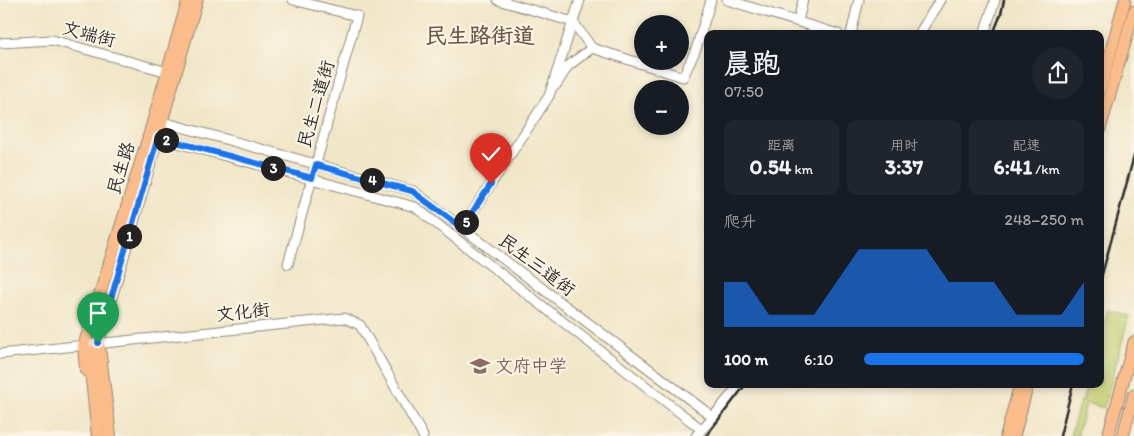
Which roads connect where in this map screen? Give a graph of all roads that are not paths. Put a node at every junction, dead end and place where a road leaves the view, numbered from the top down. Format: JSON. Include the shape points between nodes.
{"nodes":[{"id":1,"x":188,"y":0,"type":"edge"},
{"id":2,"x":197,"y":0,"type":"edge"},
{"id":3,"x":293,"y":0,"type":"edge"},
{"id":4,"x":498,"y":0,"type":"edge"},
{"id":5,"x":580,"y":0,"type":"edge"},
{"id":6,"x":711,"y":0,"type":"edge"},
{"id":7,"x":727,"y":0,"type":"edge"},
{"id":8,"x":803,"y":0,"type":"edge"},
{"id":9,"x":858,"y":0,"type":"edge"},
{"id":10,"x":940,"y":0,"type":"edge"},
{"id":11,"x":996,"y":0,"type":"edge"},
{"id":12,"x":1125,"y":0,"type":"edge"},
{"id":13,"x":1134,"y":12,"type":"edge"},
{"id":14,"x":798,"y":21,"type":"junction"},
{"id":15,"x":573,"y":22,"type":"junction"},
{"id":16,"x":826,"y":30,"type":"edge"},
{"id":17,"x":852,"y":30,"type":"edge"},
{"id":18,"x":921,"y":30,"type":"edge"},
{"id":19,"x":985,"y":30,"type":"edge"},
{"id":20,"x":0,"y":43,"type":"edge"},
{"id":21,"x":592,"y":48,"type":"junction"},
{"id":22,"x":168,"y":72,"type":"junction"},
{"id":23,"x":1104,"y":75,"type":"edge"},
{"id":24,"x":550,"y":96,"type":"junction"},
{"id":25,"x":1104,"y":115,"type":"edge"},
{"id":26,"x":158,"y":121,"type":"junction"},
{"id":27,"x":154,"y":136,"type":"junction"},
{"id":28,"x":316,"y":165,"type":"junction"},
{"id":29,"x":312,"y":178,"type":"junction"},
{"id":30,"x":462,"y":228,"type":"junction"},
{"id":31,"x":288,"y":264,"type":"dead end"},
{"id":32,"x":1134,"y":342,"type":"edge"},
{"id":33,"x":98,"y":343,"type":"junction"},
{"id":34,"x":84,"y":345,"type":"junction"},
{"id":35,"x":0,"y":354,"type":"edge"},
{"id":36,"x":737,"y":388,"type":"edge"},
{"id":37,"x":1019,"y":388,"type":"edge"},
{"id":38,"x":1027,"y":388,"type":"edge"},
{"id":39,"x":1134,"y":394,"type":"edge"},
{"id":40,"x":713,"y":417,"type":"junction"},
{"id":41,"x":698,"y":433,"type":"edge"},
{"id":42,"x":92,"y":436,"type":"edge"},
{"id":43,"x":98,"y":436,"type":"edge"},
{"id":44,"x":110,"y":436,"type":"edge"},
{"id":45,"x":423,"y":436,"type":"edge"},
{"id":46,"x":1006,"y":436,"type":"edge"},
{"id":47,"x":1014,"y":436,"type":"edge"},
{"id":48,"x":1108,"y":436,"type":"edge"},
{"id":49,"x":1123,"y":436,"type":"edge"}],
"edges":[{"from":1,"to":22,"type":"main road","name":"民生路"},
{"from":2,"to":26,"type":"main road","name":"民生路"},
{"from":3,"to":28,"type":"street","name":"民生二道街","via":[[357,16]]},
{"from":4,"to":15,"type":"street"},
{"from":5,"to":15,"type":"street"},
{"from":6,"to":21,"type":"street","via":[[696,49],[683,77]]},
{"from":7,"to":14,"type":"street"},
{"from":8,"to":14,"type":"street"},
{"from":9,"to":17,"type":"street"},
{"from":10,"to":18,"type":"street"},
{"from":11,"to":19,"type":"street"},
{"from":12,"to":23,"type":"main road"},
{"from":13,"to":25,"type":"main road"},
{"from":14,"to":16,"type":"street"},
{"from":15,"to":21,"type":"street"},
{"from":15,"to":24,"type":"street"},
{"from":20,"to":22,"type":"street","name":"文端街","via":[[52,40]]},
{"from":21,"to":24,"type":"street","via":[[568,66]]},
{"from":22,"to":26,"type":"main road","name":"民生路"},
{"from":24,"to":30,"type":"street"},
{"from":26,"to":27,"type":"main road","name":"民生路"},
{"from":26,"to":28,"type":"street","name":"民生三道街"},
{"from":27,"to":29,"type":"street","name":"民生三道街"},
{"from":27,"to":33,"type":"main road","name":"民生路"},
{"from":27,"to":34,"type":"main road","name":"民生路"},
{"from":28,"to":29,"type":"street","name":"民生二道街"},
{"from":28,"to":30,"type":"street","name":"民生三道街","via":[[412,191]]},
{"from":29,"to":31,"type":"street","name":"民生二道街"},
{"from":29,"to":41,"type":"street","name":"民生三道街","via":[[416,207]]},
{"from":30,"to":40,"type":"street","name":"民生三道街"},
{"from":32,"to":48,"type":"main road"},
{"from":33,"to":34,"type":"street","name":"文化街"},
{"from":33,"to":43,"type":"highway","via":[[92,360]]},
{"from":33,"to":44,"type":"highway"},
{"from":33,"to":45,"type":"street","name":"文化街","via":[[344,318],[351,320],[360,325]]},
{"from":34,"to":35,"type":"street","name":"文化街"},
{"from":34,"to":42,"type":"highway"},
{"from":36,"to":40,"type":"street"},
{"from":37,"to":46,"type":"main road"},
{"from":38,"to":47,"type":"main road"},
{"from":39,"to":49,"type":"main road"},
{"from":40,"to":41,"type":"street"}]}
